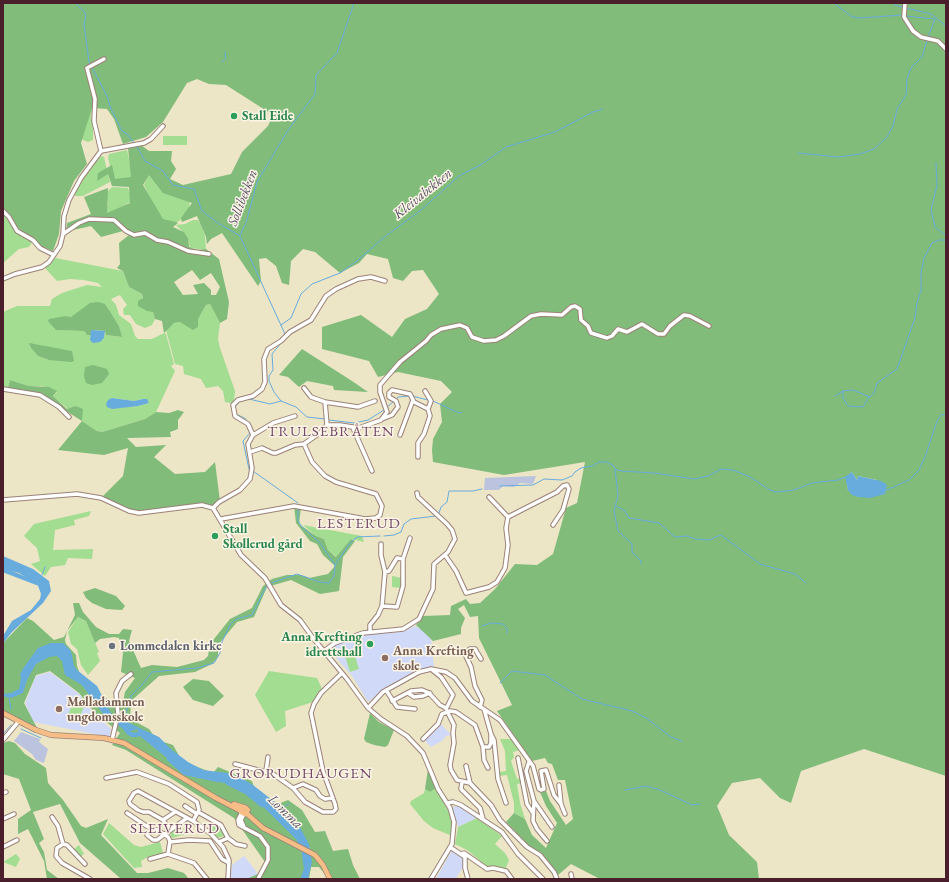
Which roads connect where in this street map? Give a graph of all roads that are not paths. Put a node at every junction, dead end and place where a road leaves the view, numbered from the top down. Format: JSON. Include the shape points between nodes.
{"nodes":[{"id":1,"x":905,"y":3,"type":"edge"},
{"id":2,"x":946,"y":49,"type":"edge"},
{"id":3,"x":104,"y":59,"type":"dead end"},
{"id":4,"x":163,"y":126,"type":"dead end"},
{"id":5,"x":102,"y":151,"type":"junction"},
{"id":6,"x":3,"y":210,"type":"edge"},
{"id":7,"x":63,"y":234,"type":"junction"},
{"id":8,"x":209,"y":254,"type":"dead end"},
{"id":9,"x":54,"y":255,"type":"junction"},
{"id":10,"x":3,"y":280,"type":"edge"},
{"id":11,"x":385,"y":281,"type":"dead end"},
{"id":12,"x":709,"y":326,"type":"dead end"},
{"id":13,"x":304,"y":388,"type":"dead end"},
{"id":14,"x":3,"y":389,"type":"edge"},
{"id":15,"x":425,"y":391,"type":"dead end"},
{"id":16,"x":413,"y":400,"type":"junction"},
{"id":17,"x":375,"y":401,"type":"dead end"},
{"id":18,"x":325,"y":402,"type":"junction"},
{"id":19,"x":428,"y":409,"type":"junction"},
{"id":20,"x":295,"y":416,"type":"dead end"},
{"id":21,"x":69,"y":417,"type":"dead end"},
{"id":22,"x":382,"y":420,"type":"junction"},
{"id":23,"x":327,"y":426,"type":"junction"},
{"id":24,"x":353,"y":428,"type":"junction"},
{"id":25,"x":252,"y":433,"type":"junction"},
{"id":26,"x":400,"y":435,"type":"dead end"},
{"id":27,"x":304,"y":444,"type":"junction"},
{"id":28,"x":250,"y":452,"type":"junction"},
{"id":29,"x":418,"y":457,"type":"dead end"},
{"id":30,"x":372,"y":471,"type":"dead end"},
{"id":31,"x":416,"y":493,"type":"dead end"},
{"id":32,"x":489,"y":497,"type":"dead end"},
{"id":33,"x":3,"y":500,"type":"edge"},
{"id":34,"x":213,"y":508,"type":"junction"},
{"id":35,"x":508,"y":517,"type":"junction"},
{"id":36,"x":221,"y":519,"type":"junction"},
{"id":37,"x":553,"y":525,"type":"dead end"},
{"id":38,"x":410,"y":538,"type":"dead end"},
{"id":39,"x":381,"y":544,"type":"dead end"},
{"id":40,"x":445,"y":556,"type":"junction"},
{"id":41,"x":403,"y":559,"type":"junction"},
{"id":42,"x":385,"y":572,"type":"junction"},
{"id":43,"x":382,"y":606,"type":"junction"},
{"id":44,"x":370,"y":632,"type":"junction"},
{"id":45,"x":324,"y":651,"type":"junction"},
{"id":46,"x":481,"y":660,"type":"dead end"},
{"id":47,"x":431,"y":669,"type":"junction"},
{"id":48,"x":342,"y":673,"type":"junction"},
{"id":49,"x":131,"y":674,"type":"dead end"},
{"id":50,"x":386,"y":690,"type":"junction"},
{"id":51,"x":408,"y":693,"type":"junction"},
{"id":52,"x":430,"y":693,"type":"junction"},
{"id":53,"x":392,"y":701,"type":"junction"},
{"id":54,"x":368,"y":708,"type":"junction"},
{"id":55,"x":482,"y":708,"type":"junction"},
{"id":56,"x":415,"y":709,"type":"dead end"},
{"id":57,"x":447,"y":710,"type":"junction"},
{"id":58,"x":3,"y":713,"type":"edge"},
{"id":59,"x":19,"y":721,"type":"junction"},
{"id":60,"x":491,"y":734,"type":"junction"},
{"id":61,"x":423,"y":739,"type":"dead end"},
{"id":62,"x":3,"y":740,"type":"edge"},
{"id":63,"x":112,"y":740,"type":"junction"},
{"id":64,"x":483,"y":747,"type":"junction"},
{"id":65,"x":268,"y":757,"type":"dead end"},
{"id":66,"x":518,"y":758,"type":"dead end"},
{"id":67,"x":529,"y":762,"type":"junction"},
{"id":68,"x":235,"y":764,"type":"dead end"},
{"id":69,"x":466,"y":766,"type":"dead end"},
{"id":70,"x":488,"y":768,"type":"dead end"},
{"id":71,"x":266,"y":771,"type":"junction"},
{"id":72,"x":106,"y":778,"type":"dead end"},
{"id":73,"x":462,"y":782,"type":"junction"},
{"id":74,"x":470,"y":783,"type":"junction"},
{"id":75,"x":559,"y":784,"type":"dead end"},
{"id":76,"x":293,"y":788,"type":"junction"},
{"id":77,"x":333,"y":798,"type":"junction"},
{"id":78,"x":534,"y":800,"type":"junction"},
{"id":79,"x":447,"y":803,"type":"junction"},
{"id":80,"x":506,"y":803,"type":"dead end"},
{"id":81,"x":562,"y":804,"type":"junction"},
{"id":82,"x":185,"y":806,"type":"dead end"},
{"id":83,"x":244,"y":811,"type":"junction"},
{"id":84,"x":175,"y":812,"type":"junction"},
{"id":85,"x":127,"y":813,"type":"dead end"},
{"id":86,"x":197,"y":813,"type":"junction"},
{"id":87,"x":14,"y":814,"type":"dead end"},
{"id":88,"x":533,"y":814,"type":"junction"},
{"id":89,"x":565,"y":814,"type":"dead end"},
{"id":90,"x":52,"y":818,"type":"dead end"},
{"id":91,"x":187,"y":818,"type":"junction"},
{"id":92,"x":3,"y":819,"type":"edge"},
{"id":93,"x":483,"y":819,"type":"junction"},
{"id":94,"x":163,"y":820,"type":"junction"},
{"id":95,"x":193,"y":821,"type":"junction"},
{"id":96,"x":552,"y":827,"type":"dead end"},
{"id":97,"x":170,"y":830,"type":"junction"},
{"id":98,"x":147,"y":835,"type":"dead end"},
{"id":99,"x":163,"y":835,"type":"junction"},
{"id":100,"x":228,"y":838,"type":"junction"},
{"id":101,"x":17,"y":840,"type":"dead end"},
{"id":102,"x":547,"y":841,"type":"dead end"},
{"id":103,"x":170,"y":842,"type":"junction"},
{"id":104,"x":219,"y":842,"type":"junction"},
{"id":105,"x":63,"y":844,"type":"junction"},
{"id":106,"x":245,"y":846,"type":"dead end"},
{"id":107,"x":3,"y":847,"type":"edge"},
{"id":108,"x":450,"y":847,"type":"junction"},
{"id":109,"x":168,"y":854,"type":"junction"},
{"id":110,"x":461,"y":854,"type":"junction"},
{"id":111,"x":150,"y":859,"type":"dead end"},
{"id":112,"x":229,"y":863,"type":"junction"},
{"id":113,"x":84,"y":864,"type":"dead end"},
{"id":114,"x":571,"y":874,"type":"dead end"},
{"id":115,"x":510,"y":878,"type":"edge"},
{"id":116,"x":90,"y":879,"type":"edge"},
{"id":117,"x":207,"y":879,"type":"edge"},
{"id":118,"x":228,"y":879,"type":"edge"},
{"id":119,"x":258,"y":879,"type":"edge"},
{"id":120,"x":329,"y":879,"type":"edge"},
{"id":121,"x":432,"y":879,"type":"edge"},
{"id":122,"x":468,"y":879,"type":"edge"},
{"id":123,"x":543,"y":879,"type":"edge"},
{"id":124,"x":557,"y":879,"type":"edge"},
{"id":125,"x":572,"y":879,"type":"edge"}],
"edges":[{"from":1,"to":2,"type":"street","via":[[904,17],[913,31],[920,37],[938,41]]},
{"from":3,"to":5,"type":"street","via":[[89,66],[95,99],[94,121]]},
{"from":4,"to":5,"type":"street","via":[[151,139],[135,145]]},
{"from":5,"to":7,"type":"street","via":[[75,187],[64,216]]},
{"from":6,"to":9,"type":"street","via":[[17,231]]},
{"from":7,"to":8,"type":"street","via":[[78,223],[89,219],[114,220],[134,235],[146,233],[157,240],[188,251]]},
{"from":7,"to":9,"type":"street"},
{"from":9,"to":10,"type":"street","via":[[42,267]]},
{"from":11,"to":25,"type":"street","via":[[371,278],[347,282],[326,296],[311,320],[290,332],[265,353],[265,382],[262,390],[253,396],[238,400],[233,405],[235,416],[248,424]]},
{"from":12,"to":22,"type":"street","via":[[690,316],[684,316],[664,334],[658,334],[642,324],[627,332],[618,330],[607,338],[591,333],[581,320],[580,309],[576,306],[562,315],[532,316],[496,340],[476,339],[469,335],[467,328],[460,325],[441,329],[400,362],[380,386],[387,412]]},
{"from":13,"to":18,"type":"street","via":[[311,397]]},
{"from":14,"to":21,"type":"street","via":[[40,395]]},
{"from":15,"to":19,"type":"street","via":[[431,401]]},
{"from":16,"to":19,"type":"street"},
{"from":16,"to":22,"type":"street","via":[[410,394],[390,390],[388,397],[396,401],[398,407],[392,415]]},
{"from":16,"to":26,"type":"street"},
{"from":17,"to":18,"type":"street","via":[[358,407]]},
{"from":18,"to":23,"type":"street"},
{"from":19,"to":29,"type":"street","via":[[430,416],[418,443]]},
{"from":20,"to":25,"type":"street"},
{"from":22,"to":24,"type":"street"},
{"from":23,"to":24,"type":"street"},
{"from":23,"to":27,"type":"street"},
{"from":24,"to":30,"type":"street"},
{"from":25,"to":28,"type":"street","via":[[248,444]]},
{"from":27,"to":28,"type":"street","via":[[276,453],[262,448]]},
{"from":27,"to":36,"type":"street","via":[[312,462],[325,476],[380,497],[380,515],[365,519],[294,506]]},
{"from":28,"to":34,"type":"street","via":[[252,472],[248,481],[240,490]]},
{"from":31,"to":40,"type":"street","via":[[454,534],[454,544]]},
{"from":32,"to":35,"type":"street"},
{"from":33,"to":34,"type":"street","via":[[77,494],[101,498],[134,512],[202,505]]},
{"from":34,"to":36,"type":"street"},
{"from":35,"to":37,"type":"street","via":[[568,485],[563,510]]},
{"from":35,"to":40,"type":"street","via":[[506,568],[493,584],[466,592]]},
{"from":36,"to":45,"type":"street","via":[[241,555],[265,578],[278,602],[300,620]]},
{"from":38,"to":41,"type":"street"},
{"from":39,"to":42,"type":"street"},
{"from":40,"to":44,"type":"street","via":[[434,564],[433,589],[416,622],[398,631]]},
{"from":41,"to":42,"type":"street","via":[[397,558],[389,571]]},
{"from":41,"to":43,"type":"street","via":[[403,586],[397,607]]},
{"from":42,"to":43,"type":"street"},
{"from":43,"to":44,"type":"street","via":[[370,626]]},
{"from":44,"to":45,"type":"street","via":[[340,641]]},
{"from":45,"to":48,"type":"street"},
{"from":46,"to":55,"type":"street","via":[[475,649],[470,648],[466,652],[475,686],[482,700]]},
{"from":47,"to":50,"type":"street","via":[[419,672]]},
{"from":47,"to":55,"type":"street","via":[[450,674],[472,701]]},
{"from":47,"to":57,"type":"street","via":[[441,677],[453,695]]},
{"from":48,"to":54,"type":"street"},
{"from":48,"to":77,"type":"street","via":[[321,693],[311,713],[323,771]]},
{"from":49,"to":63,"type":"street","via":[[122,681],[116,694],[118,717]]},
{"from":50,"to":53,"type":"street"},
{"from":50,"to":54,"type":"street"},
{"from":51,"to":52,"type":"street","via":[[422,690]]},
{"from":51,"to":52,"type":"street","via":[[414,697]]},
{"from":51,"to":53,"type":"street"},
{"from":52,"to":57,"type":"street"},
{"from":53,"to":56,"type":"street","via":[[399,708]]},
{"from":54,"to":79,"type":"street","via":[[423,753],[438,789]]},
{"from":55,"to":60,"type":"street"},
{"from":55,"to":67,"type":"street","via":[[497,717]]},
{"from":57,"to":61,"type":"street"},
{"from":57,"to":64,"type":"street","via":[[456,712],[475,725]]},
{"from":57,"to":73,"type":"street","via":[[454,725],[450,765],[455,777]]},
{"from":58,"to":59,"type":"main road"},
{"from":59,"to":62,"type":"street"},
{"from":59,"to":63,"type":"main road","via":[[47,732]]},
{"from":60,"to":64,"type":"street","via":[[489,747]]},
{"from":60,"to":80,"type":"street","via":[[499,783]]},
{"from":63,"to":83,"type":"main road","via":[[135,749],[224,802]]},
{"from":64,"to":70,"type":"street","via":[[484,760]]},
{"from":65,"to":71,"type":"street"},
{"from":66,"to":88,"type":"street","via":[[526,801]]},
{"from":67,"to":78,"type":"street","via":[[526,771]]},
{"from":67,"to":81,"type":"street","via":[[535,770],[539,789],[544,789],[541,773],[542,770],[546,770],[554,795]]},
{"from":68,"to":71,"type":"street"},
{"from":69,"to":74,"type":"street"},
{"from":71,"to":76,"type":"street"},
{"from":72,"to":86,"type":"street","via":[[131,772],[147,775],[169,784],[195,800],[198,804]]},
{"from":73,"to":74,"type":"street"},
{"from":73,"to":93,"type":"street","via":[[462,789],[480,808]]},
{"from":74,"to":124,"type":"street","via":[[491,805],[500,820],[527,847],[540,855]]},
{"from":75,"to":81,"type":"street"},
{"from":76,"to":77,"type":"street","via":[[303,784],[316,790],[325,799]]},
{"from":76,"to":77,"type":"street","via":[[305,802],[323,812],[336,810]]},
{"from":78,"to":88,"type":"street"},
{"from":78,"to":96,"type":"street"},
{"from":79,"to":93,"type":"street","via":[[456,802]]},
{"from":79,"to":108,"type":"street","via":[[454,822],[454,836]]},
{"from":81,"to":89,"type":"street"},
{"from":82,"to":86,"type":"street"},
{"from":83,"to":119,"type":"street","via":[[238,822],[240,826],[260,836],[268,847],[268,860]]},
{"from":83,"to":120,"type":"main road","via":[[269,830],[315,855]]},
{"from":84,"to":91,"type":"street"},
{"from":84,"to":94,"type":"street"},
{"from":84,"to":94,"type":"street","via":[[135,791],[129,801],[130,804]]},
{"from":85,"to":99,"type":"street"},
{"from":86,"to":95,"type":"street"},
{"from":86,"to":100,"type":"street","via":[[220,825]]},
{"from":87,"to":92,"type":"street"},
{"from":88,"to":102,"type":"street","via":[[537,829]]},
{"from":90,"to":105,"type":"street","via":[[58,826]]},
{"from":91,"to":95,"type":"street"},
{"from":91,"to":97,"type":"street"},
{"from":93,"to":123,"type":"street","via":[[502,832],[518,854]]},
{"from":94,"to":97,"type":"street"},
{"from":95,"to":104,"type":"street"},
{"from":97,"to":99,"type":"street"},
{"from":98,"to":99,"type":"street","via":[[155,841]]},
{"from":99,"to":103,"type":"street","via":[[169,838]]},
{"from":100,"to":104,"type":"street"},
{"from":100,"to":106,"type":"street","via":[[236,844]]},
{"from":101,"to":107,"type":"street"},
{"from":103,"to":109,"type":"street"},
{"from":103,"to":112,"type":"street","via":[[210,841],[222,859]]},
{"from":104,"to":112,"type":"street"},
{"from":105,"to":113,"type":"street","via":[[70,847]]},
{"from":105,"to":116,"type":"street","via":[[55,852],[58,859],[67,867]]},
{"from":108,"to":110,"type":"street"},
{"from":108,"to":121,"type":"street"},
{"from":109,"to":111,"type":"street"},
{"from":109,"to":117,"type":"street","via":[[194,863]]},
{"from":110,"to":115,"type":"street","via":[[464,853],[486,869],[497,868],[506,871]]},
{"from":110,"to":122,"type":"street","via":[[465,858]]},
{"from":112,"to":118,"type":"street"},
{"from":114,"to":125,"type":"street"}]}
